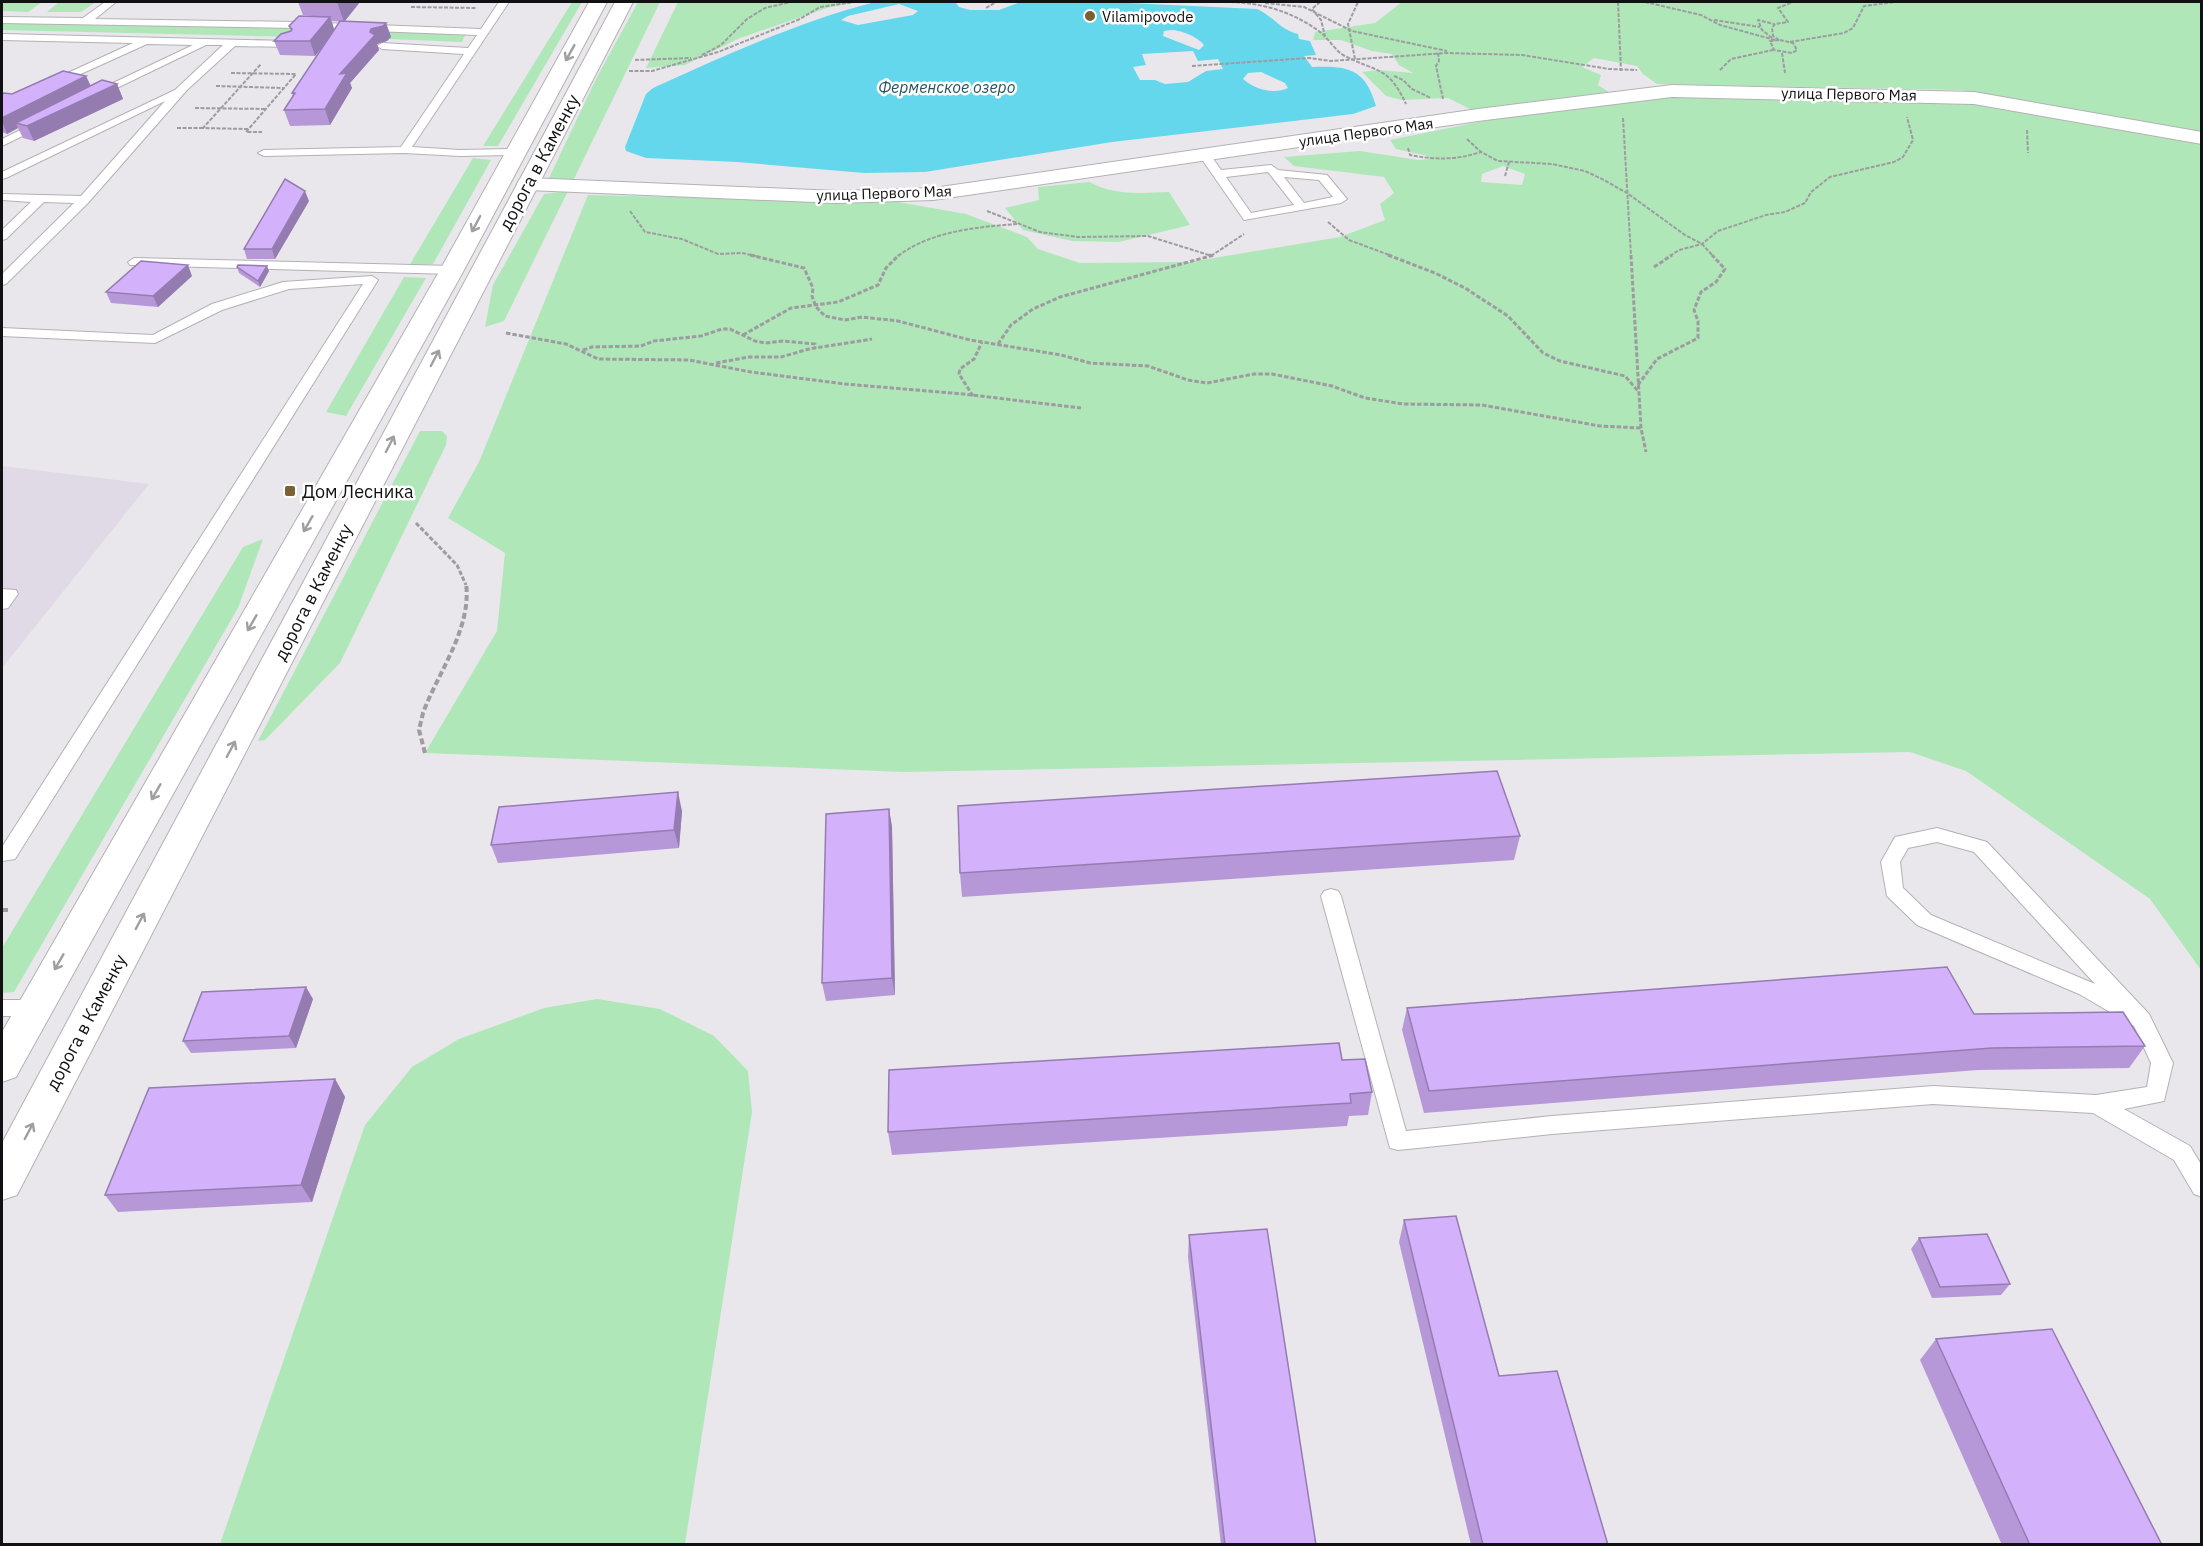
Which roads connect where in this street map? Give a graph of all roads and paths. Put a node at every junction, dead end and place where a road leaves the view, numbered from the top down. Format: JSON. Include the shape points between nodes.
{"nodes":[{"id":1,"x":111,"y":2,"type":"edge"},
{"id":2,"x":504,"y":2,"type":"edge"},
{"id":3,"x":598,"y":2,"type":"edge"},
{"id":4,"x":624,"y":2,"type":"edge"},
{"id":5,"x":791,"y":2,"type":"edge"},
{"id":6,"x":854,"y":2,"type":"edge"},
{"id":7,"x":996,"y":2,"type":"edge"},
{"id":8,"x":1225,"y":2,"type":"edge"},
{"id":9,"x":1320,"y":2,"type":"edge"},
{"id":10,"x":1358,"y":2,"type":"edge"},
{"id":11,"x":1618,"y":2,"type":"edge"},
{"id":12,"x":1645,"y":2,"type":"edge"},
{"id":13,"x":1793,"y":2,"type":"edge"},
{"id":14,"x":1895,"y":2,"type":"edge"},
{"id":15,"x":1255,"y":3,"type":"edge"},
{"id":16,"x":986,"y":9,"type":"dead end"},
{"id":17,"x":1314,"y":11,"type":"junction"},
{"id":18,"x":1710,"y":19,"type":"junction"},
{"id":19,"x":2,"y":20,"type":"edge"},
{"id":20,"x":84,"y":22,"type":"junction"},
{"id":21,"x":1775,"y":24,"type":"junction"},
{"id":22,"x":1760,"y":27,"type":"junction"},
{"id":23,"x":1346,"y":28,"type":"junction"},
{"id":24,"x":484,"y":32,"type":"junction"},
{"id":25,"x":1325,"y":36,"type":"junction"},
{"id":26,"x":2,"y":37,"type":"edge"},
{"id":27,"x":1774,"y":40,"type":"junction"},
{"id":28,"x":1779,"y":40,"type":"junction"},
{"id":29,"x":147,"y":41,"type":"junction"},
{"id":30,"x":207,"y":42,"type":"junction"},
{"id":31,"x":1790,"y":42,"type":"junction"},
{"id":32,"x":231,"y":44,"type":"junction"},
{"id":33,"x":290,"y":45,"type":"edge"},
{"id":34,"x":382,"y":46,"type":"edge"},
{"id":35,"x":1432,"y":48,"type":"junction"},
{"id":36,"x":1774,"y":50,"type":"junction"},
{"id":37,"x":471,"y":51,"type":"junction"},
{"id":38,"x":1438,"y":53,"type":"junction"},
{"id":39,"x":1456,"y":54,"type":"junction"},
{"id":40,"x":698,"y":57,"type":"junction"},
{"id":41,"x":1355,"y":59,"type":"junction"},
{"id":42,"x":635,"y":60,"type":"dead end"},
{"id":43,"x":1192,"y":66,"type":"dead end"},
{"id":44,"x":1621,"y":69,"type":"junction"},
{"id":45,"x":1641,"y":70,"type":"dead end"},
{"id":46,"x":629,"y":72,"type":"dead end"},
{"id":47,"x":1390,"y":75,"type":"junction"},
{"id":48,"x":240,"y":87,"type":"junction"},
{"id":49,"x":43,"y":88,"type":"edge"},
{"id":50,"x":183,"y":88,"type":"junction"},
{"id":51,"x":284,"y":88,"type":"junction"},
{"id":52,"x":1622,"y":89,"type":"junction"},
{"id":53,"x":1742,"y":92,"type":"junction"},
{"id":54,"x":1887,"y":94,"type":"junction"},
{"id":55,"x":86,"y":100,"type":"edge"},
{"id":56,"x":1434,"y":100,"type":"dead end"},
{"id":57,"x":1440,"y":103,"type":"dead end"},
{"id":58,"x":165,"y":108,"type":"junction"},
{"id":59,"x":221,"y":108,"type":"junction"},
{"id":60,"x":266,"y":109,"type":"junction"},
{"id":61,"x":1478,"y":115,"type":"junction"},
{"id":62,"x":54,"y":116,"type":"edge"},
{"id":63,"x":1418,"y":125,"type":"junction"},
{"id":64,"x":248,"y":129,"type":"junction"},
{"id":65,"x":1382,"y":130,"type":"junction"},
{"id":66,"x":266,"y":132,"type":"dead end"},
{"id":67,"x":2202,"y":138,"type":"edge"},
{"id":68,"x":2,"y":143,"type":"edge"},
{"id":69,"x":404,"y":150,"type":"junction"},
{"id":70,"x":514,"y":152,"type":"junction"},
{"id":71,"x":1481,"y":152,"type":"junction"},
{"id":72,"x":264,"y":153,"type":"dead end"},
{"id":73,"x":1205,"y":155,"type":"junction"},
{"id":74,"x":1509,"y":162,"type":"junction"},
{"id":75,"x":1275,"y":173,"type":"junction"},
{"id":76,"x":1218,"y":174,"type":"junction"},
{"id":77,"x":2,"y":176,"type":"edge"},
{"id":78,"x":1504,"y":176,"type":"dead end"},
{"id":79,"x":528,"y":184,"type":"junction"},
{"id":80,"x":1628,"y":193,"type":"junction"},
{"id":81,"x":933,"y":194,"type":"junction"},
{"id":82,"x":2,"y":197,"type":"edge"},
{"id":83,"x":41,"y":198,"type":"junction"},
{"id":84,"x":84,"y":200,"type":"junction"},
{"id":85,"x":1301,"y":206,"type":"junction"},
{"id":86,"x":621,"y":207,"type":"dead end"},
{"id":87,"x":1259,"y":215,"type":"junction"},
{"id":88,"x":1017,"y":224,"type":"junction"},
{"id":89,"x":2,"y":236,"type":"edge"},
{"id":90,"x":1702,"y":244,"type":"junction"},
{"id":91,"x":1212,"y":256,"type":"junction"},
{"id":92,"x":134,"y":262,"type":"dead end"},
{"id":93,"x":1654,"y":267,"type":"dead end"},
{"id":94,"x":452,"y":270,"type":"junction"},
{"id":95,"x":2,"y":281,"type":"edge"},
{"id":96,"x":815,"y":304,"type":"junction"},
{"id":97,"x":2,"y":332,"type":"edge"},
{"id":98,"x":506,"y":333,"type":"dead end"},
{"id":99,"x":743,"y":335,"type":"junction"},
{"id":100,"x":872,"y":339,"type":"dead end"},
{"id":101,"x":982,"y":342,"type":"junction"},
{"id":102,"x":998,"y":344,"type":"junction"},
{"id":103,"x":815,"y":348,"type":"junction"},
{"id":104,"x":583,"y":350,"type":"junction"},
{"id":105,"x":713,"y":363,"type":"junction"},
{"id":106,"x":1638,"y":385,"type":"junction"},
{"id":107,"x":1638,"y":392,"type":"junction"},
{"id":108,"x":973,"y":396,"type":"junction"},
{"id":109,"x":1081,"y":408,"type":"dead end"},
{"id":110,"x":1641,"y":428,"type":"junction"},
{"id":111,"x":1646,"y":452,"type":"dead end"},
{"id":112,"x":416,"y":523,"type":"dead end"},
{"id":113,"x":2,"y":594,"type":"edge"},
{"id":114,"x":2,"y":604,"type":"edge"},
{"id":115,"x":425,"y":753,"type":"dead end"},
{"id":116,"x":2,"y":854,"type":"edge"},
{"id":117,"x":1331,"y":896,"type":"dead end"},
{"id":118,"x":2,"y":910,"type":"edge"},
{"id":119,"x":9,"y":910,"type":"dead end"},
{"id":120,"x":17,"y":1008,"type":"edge"},
{"id":121,"x":2142,"y":1020,"type":"junction"},
{"id":122,"x":2,"y":1066,"type":"edge"},
{"id":123,"x":2096,"y":1104,"type":"junction"},
{"id":124,"x":2,"y":1182,"type":"edge"},
{"id":125,"x":2202,"y":1187,"type":"edge"}],
"edges":[{"from":1,"to":20,"type":"lane"},
{"from":2,"to":24,"type":"lane"},
{"from":3,"to":70,"type":"main road","name":"дорога в Каменку","one_way":true},
{"from":4,"to":79,"type":"main road","name":"дорога в Каменку"},
{"from":5,"to":40,"type":"path","via":[[765,8],[720,45]]},
{"from":6,"to":40,"type":"path","via":[[820,7],[745,42]]},
{"from":7,"to":16,"type":"path"},
{"from":8,"to":15,"type":"path"},
{"from":9,"to":17,"type":"path"},
{"from":10,"to":23,"type":"path"},
{"from":11,"to":44,"type":"path"},
{"from":12,"to":18,"type":"path"},
{"from":13,"to":21,"type":"path","via":[[1778,8],[1788,22]]},
{"from":14,"to":31,"type":"path","via":[[1864,6],[1853,28],[1844,33]]},
{"from":15,"to":17,"type":"path"},
{"from":15,"to":25,"type":"path","via":[[1278,10]]},
{"from":17,"to":23,"type":"path"},
{"from":17,"to":25,"type":"path"},
{"from":18,"to":22,"type":"path"},
{"from":18,"to":27,"type":"path"},
{"from":19,"to":20,"type":"lane"},
{"from":20,"to":24,"type":"lane"},
{"from":21,"to":22,"type":"path","via":[[1758,20]]},
{"from":21,"to":28,"type":"path","via":[[1773,36]]},
{"from":22,"to":27,"type":"path"},
{"from":23,"to":35,"type":"path"},
{"from":23,"to":41,"type":"path"},
{"from":24,"to":37,"type":"lane"},
{"from":25,"to":41,"type":"path","via":[[1336,50]]},
{"from":26,"to":29,"type":"lane"},
{"from":27,"to":28,"type":"path"},
{"from":27,"to":36,"type":"path","via":[[1769,44]]},
{"from":28,"to":31,"type":"path"},
{"from":29,"to":30,"type":"lane"},
{"from":29,"to":49,"type":"lane"},
{"from":30,"to":32,"type":"lane"},
{"from":30,"to":55,"type":"lane"},
{"from":31,"to":36,"type":"path","via":[[1796,51]]},
{"from":32,"to":33,"type":"lane"},
{"from":32,"to":50,"type":"lane"},
{"from":34,"to":37,"type":"lane"},
{"from":35,"to":38,"type":"path"},
{"from":35,"to":39,"type":"path"},
{"from":36,"to":53,"type":"path","via":[[1731,59],[1718,72]]},
{"from":37,"to":69,"type":"lane"},
{"from":38,"to":39,"type":"path"},
{"from":38,"to":41,"type":"path"},
{"from":38,"to":57,"type":"path","via":[[1436,66],[1443,105]]},
{"from":39,"to":44,"type":"path","via":[[1522,55]]},
{"from":40,"to":42,"type":"path"},
{"from":40,"to":46,"type":"path","via":[[652,71]]},
{"from":41,"to":43,"type":"path"},
{"from":41,"to":47,"type":"path"},
{"from":44,"to":45,"type":"path"},
{"from":44,"to":52,"type":"path"},
{"from":47,"to":56,"type":"path"},
{"from":47,"to":65,"type":"path","via":[[1407,106]]},
{"from":48,"to":50,"type":"path"},
{"from":48,"to":51,"type":"path"},
{"from":48,"to":51,"type":"path","via":[[252,73],[296,74]]},
{"from":48,"to":59,"type":"path"},
{"from":50,"to":58,"type":"lane"},
{"from":50,"to":77,"type":"lane"},
{"from":51,"to":60,"type":"path"},
{"from":52,"to":53,"type":"main road","name":"улица Первого Мая"},
{"from":52,"to":61,"type":"main road","name":"улица Первого Мая"},
{"from":52,"to":80,"type":"path"},
{"from":53,"to":54,"type":"main road","name":"улица Первого Мая"},
{"from":54,"to":67,"type":"main road","name":"улица Первого Мая","via":[[1974,98]]},
{"from":54,"to":90,"type":"path","via":[[1905,114],[1912,131],[1913,140],[1903,157],[1821,182],[1808,193],[1804,203],[1730,226]]},
{"from":58,"to":59,"type":"path"},
{"from":58,"to":84,"type":"lane"},
{"from":59,"to":60,"type":"path"},
{"from":59,"to":64,"type":"path","via":[[203,128]]},
{"from":60,"to":64,"type":"path"},
{"from":61,"to":63,"type":"main road","name":"улица Первого Мая"},
{"from":61,"to":71,"type":"path","via":[[1467,128],[1466,138]]},
{"from":62,"to":68,"type":"lane"},
{"from":63,"to":65,"type":"main road","name":"улица Первого Мая"},
{"from":63,"to":71,"type":"path","via":[[1419,134],[1407,145],[1410,155],[1444,160]]},
{"from":64,"to":66,"type":"path","via":[[246,132]]},
{"from":65,"to":73,"type":"main road","name":"улица Первого Мая"},
{"from":69,"to":70,"type":"lane"},
{"from":69,"to":72,"type":"lane"},
{"from":70,"to":94,"type":"main road","name":"дорога в Каменку","one_way":true},
{"from":71,"to":74,"type":"path"},
{"from":73,"to":76,"type":"lane"},
{"from":73,"to":81,"type":"main road","name":"улица Первого Мая"},
{"from":74,"to":78,"type":"path"},
{"from":74,"to":80,"type":"path","via":[[1552,164],[1585,171]]},
{"from":75,"to":76,"type":"lane","via":[[1271,168]]},
{"from":75,"to":85,"type":"lane"},
{"from":75,"to":85,"type":"lane","via":[[1323,177],[1341,199]]},
{"from":76,"to":87,"type":"lane","via":[[1248,217]]},
{"from":79,"to":81,"type":"main road","name":"улица Первого Мая","via":[[837,197]]},
{"from":124,"to":79,"type":"main road","name":"дорога в Каменку","one_way":true},
{"from":80,"to":90,"type":"path"},
{"from":80,"to":106,"type":"path"},
{"from":81,"to":88,"type":"path"},
{"from":82,"to":83,"type":"lane"},
{"from":83,"to":84,"type":"lane"},
{"from":83,"to":89,"type":"lane"},
{"from":84,"to":95,"type":"lane"},
{"from":85,"to":87,"type":"lane"},
{"from":85,"to":107,"type":"path","via":[[1321,213],[1349,240],[1465,288],[1508,316],[1543,353],[1560,361],[1625,376]]},
{"from":86,"to":96,"type":"path","via":[[637,218],[645,232],[682,239],[718,254],[742,253],[804,268]]},
{"from":87,"to":91,"type":"path","via":[[1258,225]]},
{"from":88,"to":91,"type":"path","via":[[1040,232],[1078,237],[1148,236]]},
{"from":88,"to":96,"type":"path","via":[[948,233],[926,240],[889,264],[878,285],[838,302]]},
{"from":90,"to":93,"type":"path","via":[[1679,250]]},
{"from":90,"to":106,"type":"path","via":[[1725,269],[1716,282],[1701,292],[1694,310],[1698,338],[1669,349],[1651,362]]},
{"from":91,"to":102,"type":"path","via":[[1042,304],[1023,315]]},
{"from":92,"to":94,"type":"lane"},
{"from":94,"to":120,"type":"main road","name":"дорога в Каменку","one_way":true},
{"from":96,"to":99,"type":"path","via":[[791,308]]},
{"from":96,"to":101,"type":"path","via":[[825,316],[898,321]]},
{"from":97,"to":116,"type":"lane","via":[[155,339],[217,307],[288,285],[372,280],[8,854]]},
{"from":98,"to":104,"type":"path"},
{"from":99,"to":103,"type":"path","via":[[765,343],[808,342],[815,344]]},
{"from":99,"to":104,"type":"path","via":[[722,329],[641,346]]},
{"from":100,"to":103,"type":"path"},
{"from":101,"to":102,"type":"path"},
{"from":101,"to":108,"type":"path","via":[[974,359],[959,374]]},
{"from":102,"to":110,"type":"path","via":[[1090,363],[1148,366],[1207,383],[1272,374],[1386,401],[1482,405],[1600,426]]},
{"from":103,"to":105,"type":"path","via":[[781,357]]},
{"from":104,"to":105,"type":"path","via":[[598,359]]},
{"from":105,"to":108,"type":"path","via":[[845,384]]},
{"from":106,"to":107,"type":"path"},
{"from":107,"to":110,"type":"path"},
{"from":108,"to":109,"type":"path"},
{"from":110,"to":111,"type":"path"},
{"from":112,"to":115,"type":"path","via":[[423,535],[455,563],[467,584],[464,615],[453,647],[426,700],[419,733]]},
{"from":113,"to":114,"type":"lane","via":[[10,594]]},
{"from":117,"to":123,"type":"lane","via":[[1398,1141],[1933,1095]]},
{"from":118,"to":119,"type":"path"},
{"from":120,"to":122,"type":"main road","name":"дорога в Каменку"},
{"from":121,"to":121,"type":"lane","via":[[2086,988],[1924,920],[1894,891],[1890,862],[1902,842],[1937,835],[1980,847]]},
{"from":121,"to":123,"type":"lane","via":[[2162,1063],[2157,1095]]},
{"from":123,"to":125,"type":"lane","via":[[2182,1153]]}]}
